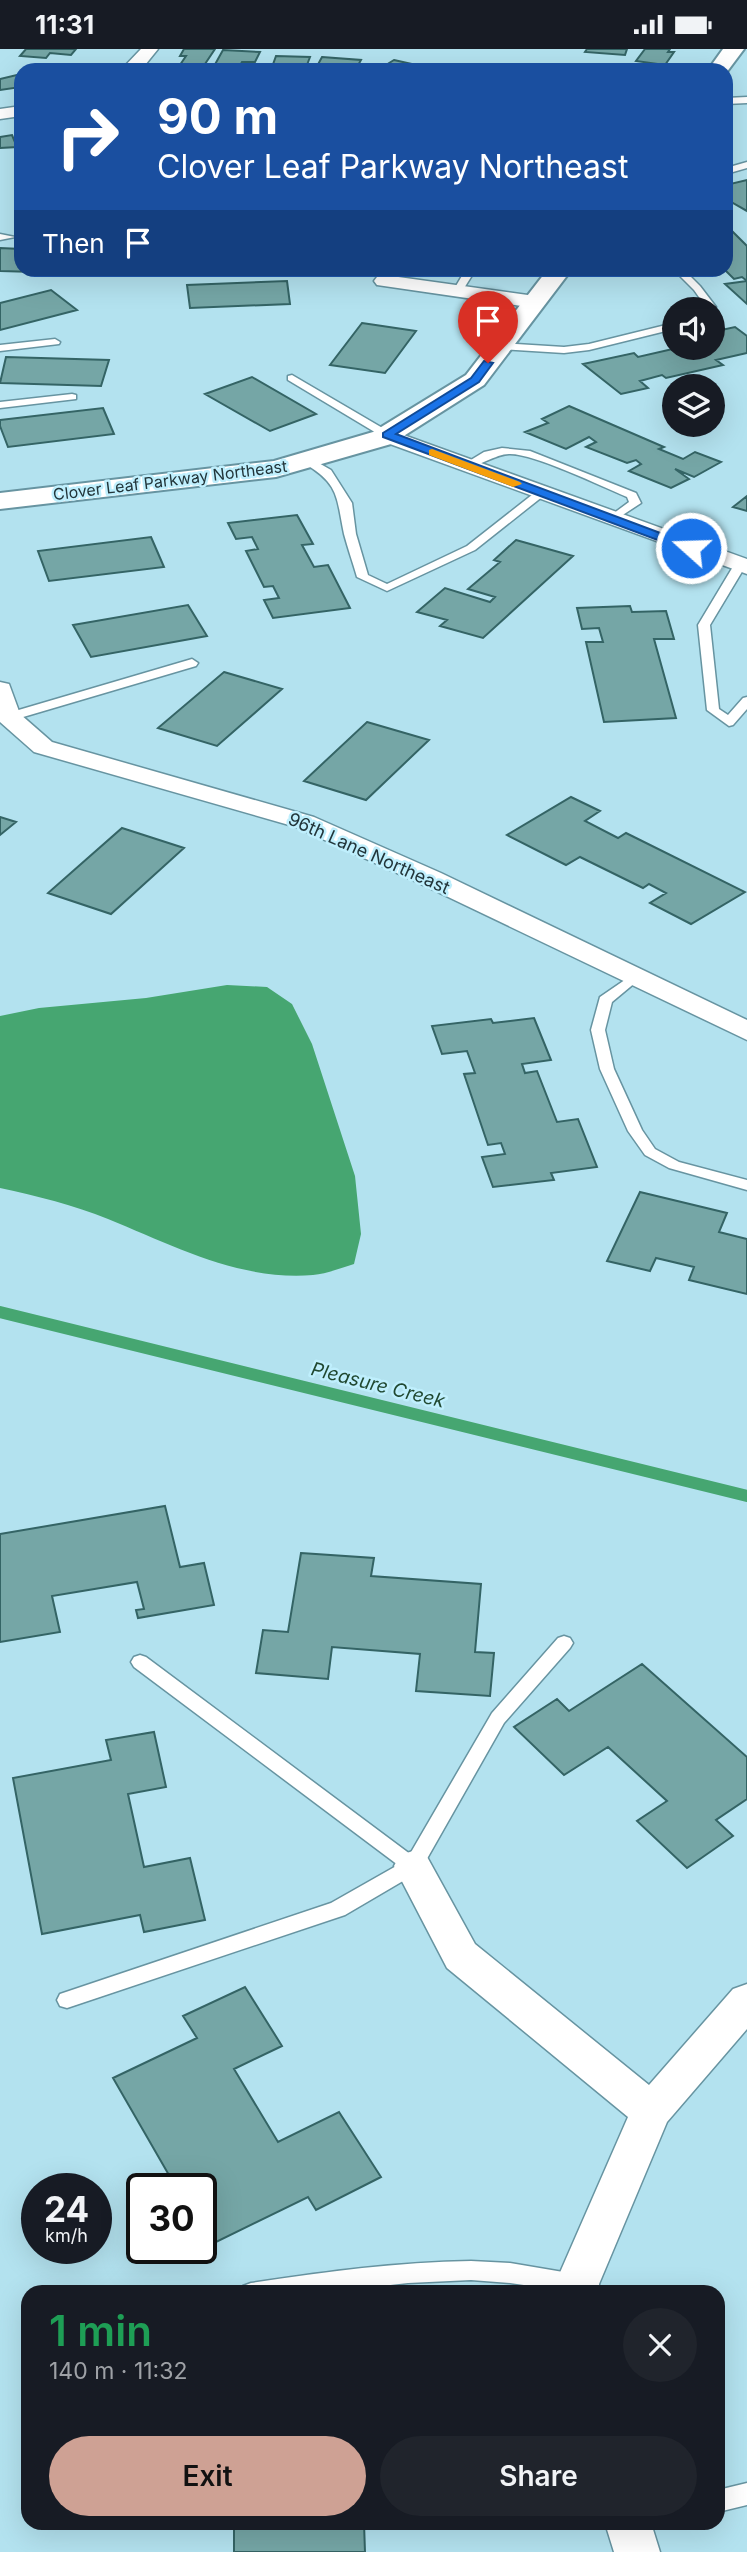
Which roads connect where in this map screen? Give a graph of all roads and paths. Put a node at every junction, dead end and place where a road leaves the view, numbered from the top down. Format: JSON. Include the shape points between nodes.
{"nodes":[{"id":1,"x":150,"y":49,"type":"edge"},
{"id":2,"x":734,"y":49,"type":"edge"},
{"id":3,"x":139,"y":63,"type":"edge"},
{"id":4,"x":723,"y":63,"type":"edge"},
{"id":5,"x":392,"y":277,"type":"edge"},
{"id":6,"x":466,"y":277,"type":"edge"},
{"id":7,"x":555,"y":277,"type":"edge"},
{"id":8,"x":685,"y":277,"type":"edge"},
{"id":9,"x":458,"y":291,"type":"junction"},
{"id":10,"x":703,"y":297,"type":"edge"},
{"id":11,"x":535,"y":302,"type":"junction"},
{"id":12,"x":662,"y":329,"type":"edge"},
{"id":13,"x":55,"y":342,"type":"dead end"},
{"id":14,"x":501,"y":346,"type":"junction"},
{"id":15,"x":0,"y":348,"type":"edge"},
{"id":16,"x":292,"y":379,"type":"dead end"},
{"id":17,"x":72,"y":397,"type":"dead end"},
{"id":18,"x":0,"y":405,"type":"edge"},
{"id":19,"x":387,"y":435,"type":"junction"},
{"id":20,"x":306,"y":460,"type":"junction"},
{"id":21,"x":466,"y":465,"type":"junction"},
{"id":22,"x":541,"y":493,"type":"junction"},
{"id":23,"x":0,"y":501,"type":"edge"},
{"id":24,"x":612,"y":519,"type":"junction"},
{"id":25,"x":744,"y":566,"type":"edge"},
{"id":26,"x":192,"y":663,"type":"dead end"},
{"id":27,"x":0,"y":689,"type":"edge"},
{"id":28,"x":747,"y":701,"type":"edge"},
{"id":29,"x":9,"y":716,"type":"junction"},
{"id":30,"x":635,"y":977,"type":"junction"},
{"id":31,"x":747,"y":1031,"type":"edge"},
{"id":32,"x":747,"y":1185,"type":"edge"},
{"id":33,"x":564,"y":1643,"type":"dead end"},
{"id":34,"x":140,"y":1662,"type":"dead end"},
{"id":35,"x":413,"y":1866,"type":"junction"},
{"id":36,"x":67,"y":2000,"type":"dead end"},
{"id":37,"x":747,"y":2001,"type":"edge"},
{"id":38,"x":651,"y":2111,"type":"junction"},
{"id":39,"x":309,"y":2285,"type":"edge"},
{"id":40,"x":563,"y":2285,"type":"edge"},
{"id":41,"x":579,"y":2285,"type":"edge"},
{"id":42,"x":747,"y":2494,"type":"edge"},
{"id":43,"x":725,"y":2499,"type":"edge"},
{"id":44,"x":630,"y":2530,"type":"edge"},
{"id":45,"x":637,"y":2552,"type":"edge"}],
"edges":[{"from":1,"to":3,"type":"street"},
{"from":2,"to":4,"type":"street"},
{"from":5,"to":9,"type":"street"},
{"from":6,"to":9,"type":"lane"},
{"from":7,"to":11,"type":"street","name":"Clover Leaf Parkway Northeast"},
{"from":8,"to":10,"type":"lane"},
{"from":9,"to":11,"type":"street"},
{"from":11,"to":14,"type":"street","name":"Clover Leaf Parkway Northeast"},
{"from":12,"to":14,"type":"lane","via":[[564,350]]},
{"from":13,"to":15,"type":"lane"},
{"from":14,"to":19,"type":"street","name":"Clover Leaf Parkway Northeast","via":[[475,380]]},
{"from":16,"to":19,"type":"lane"},
{"from":17,"to":18,"type":"lane"},
{"from":19,"to":20,"type":"street","name":"Clover Leaf Parkway Northeast"},
{"from":19,"to":21,"type":"street"},
{"from":20,"to":22,"type":"lane","via":[[327,472],[346,503],[363,577],[387,588],[471,548]]},
{"from":20,"to":23,"type":"street","name":"Clover Leaf Parkway Northeast","via":[[276,469]]},
{"from":21,"to":22,"type":"street"},
{"from":21,"to":24,"type":"lane","via":[[508,448],[526,453],[632,495],[635,503]]},
{"from":22,"to":24,"type":"street"},
{"from":24,"to":25,"type":"street"},
{"from":25,"to":28,"type":"lane","via":[[704,625],[713,711],[729,722]]},
{"from":26,"to":29,"type":"lane"},
{"from":27,"to":29,"type":"street","name":"96th Lane Northeast"},
{"from":29,"to":30,"type":"street","name":"96th Lane Northeast","via":[[43,747],[305,822]]},
{"from":30,"to":31,"type":"street","name":"96th Lane Northeast"},
{"from":30,"to":32,"type":"lane","via":[[605,1000],[598,1030],[607,1069],[635,1131],[650,1152],[674,1165]]},
{"from":33,"to":35,"type":"lane","via":[[498,1718]]},
{"from":34,"to":35,"type":"lane"},
{"from":35,"to":36,"type":"lane","via":[[338,1909]]},
{"from":35,"to":38,"type":"street","via":[[461,1956]]},
{"from":37,"to":38,"type":"street"},
{"from":38,"to":41,"type":"street"},
{"from":39,"to":40,"type":"lane","via":[[430,2273],[500,2272]]},
{"from":42,"to":43,"type":"lane"},
{"from":44,"to":45,"type":"street"}]}
